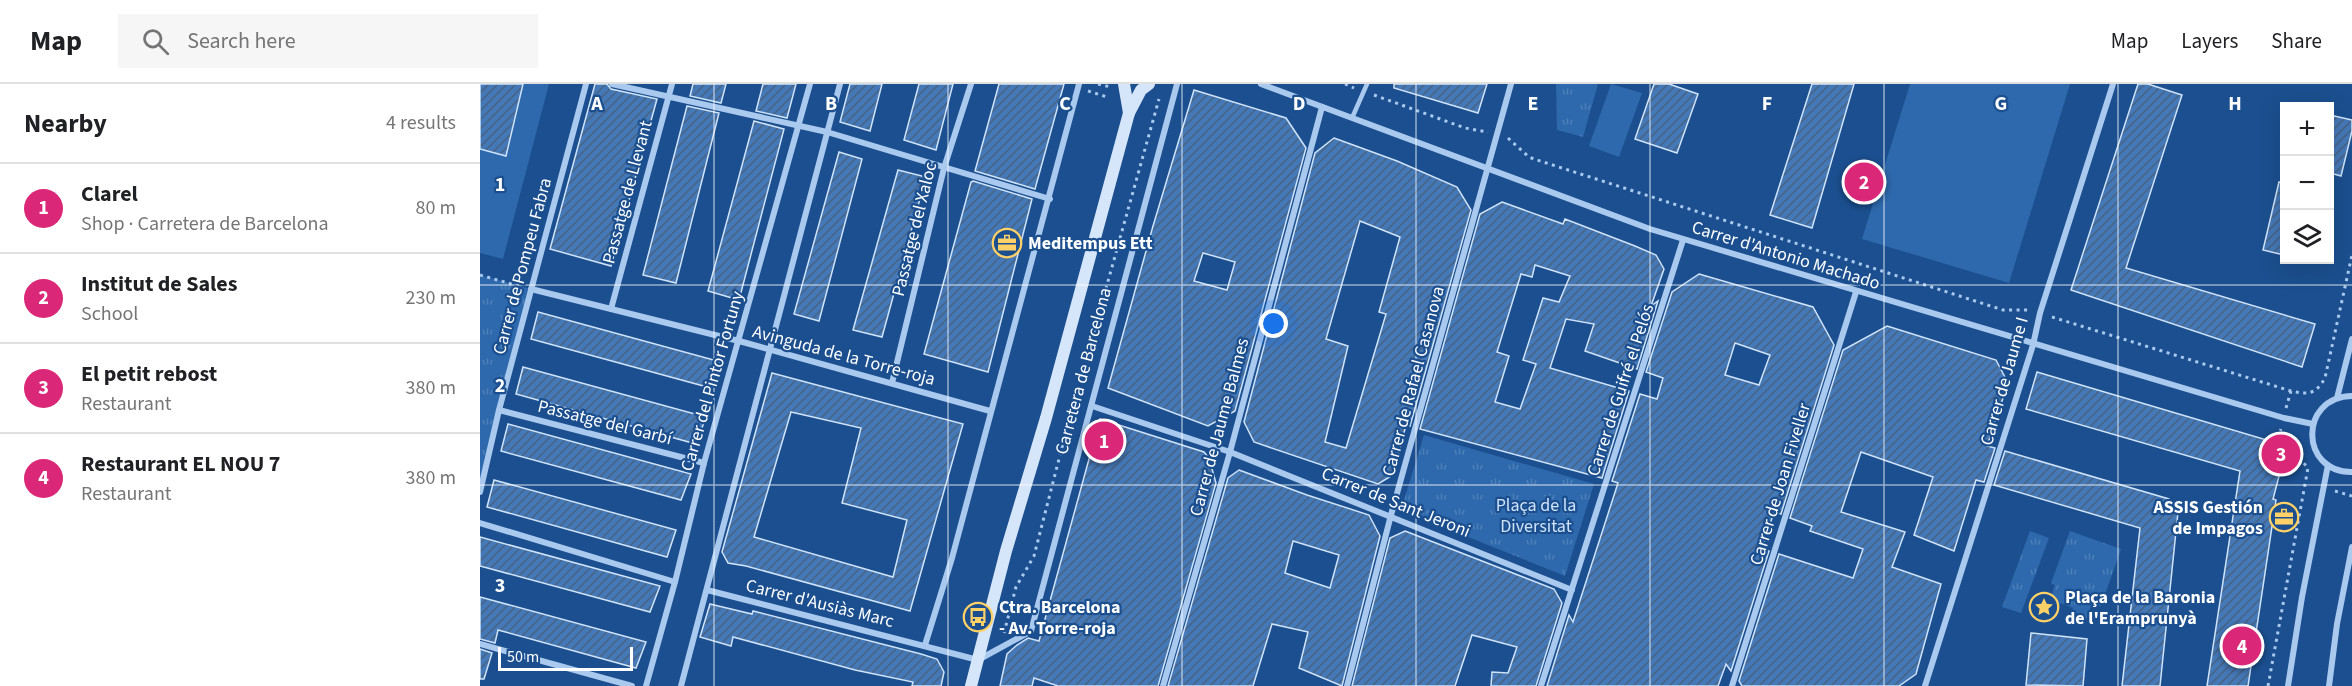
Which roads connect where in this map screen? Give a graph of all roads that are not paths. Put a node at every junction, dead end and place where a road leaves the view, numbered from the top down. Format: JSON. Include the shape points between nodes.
{"nodes":[{"id":1,"x":586,"y":84,"type":"edge"},
{"id":2,"x":612,"y":84,"type":"edge"},
{"id":3,"x":672,"y":84,"type":"edge"},
{"id":4,"x":810,"y":84,"type":"edge"},
{"id":5,"x":840,"y":84,"type":"edge"},
{"id":6,"x":971,"y":84,"type":"edge"},
{"id":7,"x":1079,"y":84,"type":"edge"},
{"id":8,"x":1124,"y":84,"type":"edge"},
{"id":9,"x":1149,"y":84,"type":"edge"},
{"id":10,"x":1178,"y":84,"type":"edge"},
{"id":11,"x":1261,"y":84,"type":"edge"},
{"id":12,"x":1367,"y":84,"type":"edge"},
{"id":13,"x":1511,"y":84,"type":"edge"},
{"id":14,"x":2113,"y":84,"type":"edge"},
{"id":15,"x":669,"y":96,"type":"junction"},
{"id":16,"x":1322,"y":107,"type":"junction"},
{"id":17,"x":1129,"y":113,"type":"junction"},
{"id":18,"x":1352,"y":118,"type":"junction"},
{"id":19,"x":797,"y":125,"type":"junction"},
{"id":20,"x":827,"y":132,"type":"junction"},
{"id":21,"x":944,"y":168,"type":"junction"},
{"id":22,"x":1488,"y":168,"type":"junction"},
{"id":23,"x":1050,"y":199,"type":"junction"},
{"id":24,"x":1683,"y":240,"type":"junction"},
{"id":25,"x":531,"y":289,"type":"junction"},
{"id":26,"x":1856,"y":292,"type":"junction"},
{"id":27,"x":611,"y":309,"type":"junction"},
{"id":28,"x":2352,"y":339,"type":"edge"},
{"id":29,"x":739,"y":341,"type":"junction"},
{"id":30,"x":2033,"y":345,"type":"junction"},
{"id":31,"x":770,"y":351,"type":"junction"},
{"id":32,"x":891,"y":383,"type":"junction"},
{"id":33,"x":2352,"y":396,"type":"edge"},
{"id":34,"x":2337,"y":398,"type":"junction"},
{"id":35,"x":1092,"y":406,"type":"junction"},
{"id":36,"x":499,"y":410,"type":"junction"},
{"id":37,"x":990,"y":411,"type":"junction"},
{"id":38,"x":2313,"y":424,"type":"junction"},
{"id":39,"x":1230,"y":452,"type":"junction"},
{"id":40,"x":704,"y":463,"type":"junction"},
{"id":41,"x":2328,"y":465,"type":"junction"},
{"id":42,"x":2352,"y":472,"type":"edge"},
{"id":43,"x":480,"y":492,"type":"edge"},
{"id":44,"x":1391,"y":515,"type":"junction"},
{"id":45,"x":480,"y":523,"type":"edge"},
{"id":46,"x":2352,"y":547,"type":"edge"},
{"id":47,"x":675,"y":582,"type":"junction"},
{"id":48,"x":707,"y":590,"type":"junction"},
{"id":49,"x":1572,"y":590,"type":"junction"},
{"id":50,"x":480,"y":644,"type":"edge"},
{"id":51,"x":925,"y":645,"type":"junction"},
{"id":52,"x":978,"y":660,"type":"junction"},
{"id":53,"x":632,"y":686,"type":"edge"},
{"id":54,"x":646,"y":686,"type":"edge"},
{"id":55,"x":681,"y":686,"type":"edge"},
{"id":56,"x":972,"y":686,"type":"edge"},
{"id":57,"x":1163,"y":686,"type":"edge"},
{"id":58,"x":1347,"y":686,"type":"edge"},
{"id":59,"x":1541,"y":686,"type":"edge"},
{"id":60,"x":1732,"y":686,"type":"edge"},
{"id":61,"x":1925,"y":686,"type":"edge"},
{"id":62,"x":2288,"y":686,"type":"edge"},
{"id":63,"x":2329,"y":686,"type":"edge"}],
"edges":[{"from":1,"to":25,"type":"street","name":"Carrer de Pompeu Fabra"},
{"from":2,"to":15,"type":"street"},
{"from":3,"to":15,"type":"street","name":"Passatge de Llevant"},
{"from":4,"to":19,"type":"street","name":"Carrer del Pintor Fortuny"},
{"from":5,"to":20,"type":"street"},
{"from":6,"to":21,"type":"street","name":"Passatge del Xaloc"},
{"from":7,"to":23,"type":"street"},
{"from":8,"to":17,"type":"street","name":"Carretera de Barcelona"},
{"from":9,"to":17,"type":"street","name":"Carretera de Barcelona","via":[[1140,90]]},
{"from":10,"to":35,"type":"street","name":"Carretera de Barcelona"},
{"from":11,"to":16,"type":"street","name":"Carrer d'Antonio Machado"},
{"from":12,"to":18,"type":"lane"},
{"from":13,"to":22,"type":"street","name":"Carrer de Rafael Casanova"},
{"from":14,"to":30,"type":"street","name":"Carrer de Jaume I"},
{"from":15,"to":19,"type":"street"},
{"from":15,"to":27,"type":"street","name":"Passatge de Llevant"},
{"from":16,"to":18,"type":"street","name":"Carrer d'Antonio Machado"},
{"from":16,"to":39,"type":"street","name":"Carrer de Jaume Balmes"},
{"from":17,"to":52,"type":"street","name":"Carretera de Barcelona"},
{"from":18,"to":22,"type":"street","name":"Carrer d'Antonio Machado"},
{"from":19,"to":20,"type":"street"},
{"from":19,"to":29,"type":"street","name":"Carrer del Pintor Fortuny"},
{"from":20,"to":21,"type":"street"},
{"from":20,"to":31,"type":"street"},
{"from":21,"to":23,"type":"street"},
{"from":21,"to":32,"type":"street","name":"Passatge del Xaloc"},
{"from":22,"to":24,"type":"street","name":"Carrer d'Antonio Machado"},
{"from":22,"to":44,"type":"street","name":"Carrer de Rafael Casanova"},
{"from":23,"to":37,"type":"street"},
{"from":24,"to":26,"type":"street","name":"Carrer d'Antonio Machado"},
{"from":24,"to":49,"type":"street","name":"Carrer de Guifré el Pelós"},
{"from":25,"to":27,"type":"street","name":"Avinguda de la Torre-roja"},
{"from":25,"to":36,"type":"street","name":"Carrer de Pompeu Fabra"},
{"from":26,"to":30,"type":"street","name":"Carrer d'Antonio Machado"},
{"from":26,"to":60,"type":"street","name":"Carrer de Joan Fiveller"},
{"from":27,"to":29,"type":"street","name":"Avinguda de la Torre-roja"},
{"from":28,"to":34,"type":"street"},
{"from":29,"to":31,"type":"street","name":"Avinguda de la Torre-roja"},
{"from":29,"to":40,"type":"street","name":"Carrer del Pintor Fortuny"},
{"from":30,"to":38,"type":"street","name":"Carrer d'Antonio Machado"},
{"from":30,"to":61,"type":"street","name":"Carrer de Jaume I"},
{"from":31,"to":32,"type":"street","name":"Avinguda de la Torre-roja"},
{"from":31,"to":48,"type":"street"},
{"from":32,"to":37,"type":"street","name":"Avinguda de la Torre-roja"},
{"from":33,"to":34,"type":"street"},
{"from":34,"to":38,"type":"street","via":[[2322,408]]},
{"from":35,"to":39,"type":"street"},
{"from":35,"to":52,"type":"street","name":"Carretera de Barcelona","via":[[1031,631]]},
{"from":36,"to":40,"type":"street","name":"Passatge del Garbí"},
{"from":36,"to":43,"type":"street","name":"Carrer de Pompeu Fabra"},
{"from":37,"to":51,"type":"street"},
{"from":38,"to":41,"type":"street","via":[[2314,447]]},
{"from":39,"to":44,"type":"street","name":"Carrer de Sant Jeroni"},
{"from":39,"to":57,"type":"street","name":"Carrer de Jaume Balmes"},
{"from":40,"to":47,"type":"street","name":"Carrer del Pintor Fortuny"},
{"from":41,"to":42,"type":"street"},
{"from":41,"to":62,"type":"street"},
{"from":44,"to":49,"type":"street","name":"Carrer de Sant Jeroni"},
{"from":44,"to":58,"type":"street","name":"Carrer de Rafael Casanova"},
{"from":45,"to":47,"type":"street"},
{"from":46,"to":63,"type":"street"},
{"from":47,"to":54,"type":"street","name":"Carrer del Pintor Fortuny"},
{"from":48,"to":51,"type":"street","name":"Carrer d'Ausiàs Marc"},
{"from":48,"to":55,"type":"street"},
{"from":49,"to":59,"type":"street","name":"Carrer de Guifré el Pelós"},
{"from":50,"to":53,"type":"street"},
{"from":51,"to":52,"type":"street","name":"Carrer d'Ausiàs Marc"},
{"from":52,"to":56,"type":"street","name":"Carretera de Barcelona"}]}
